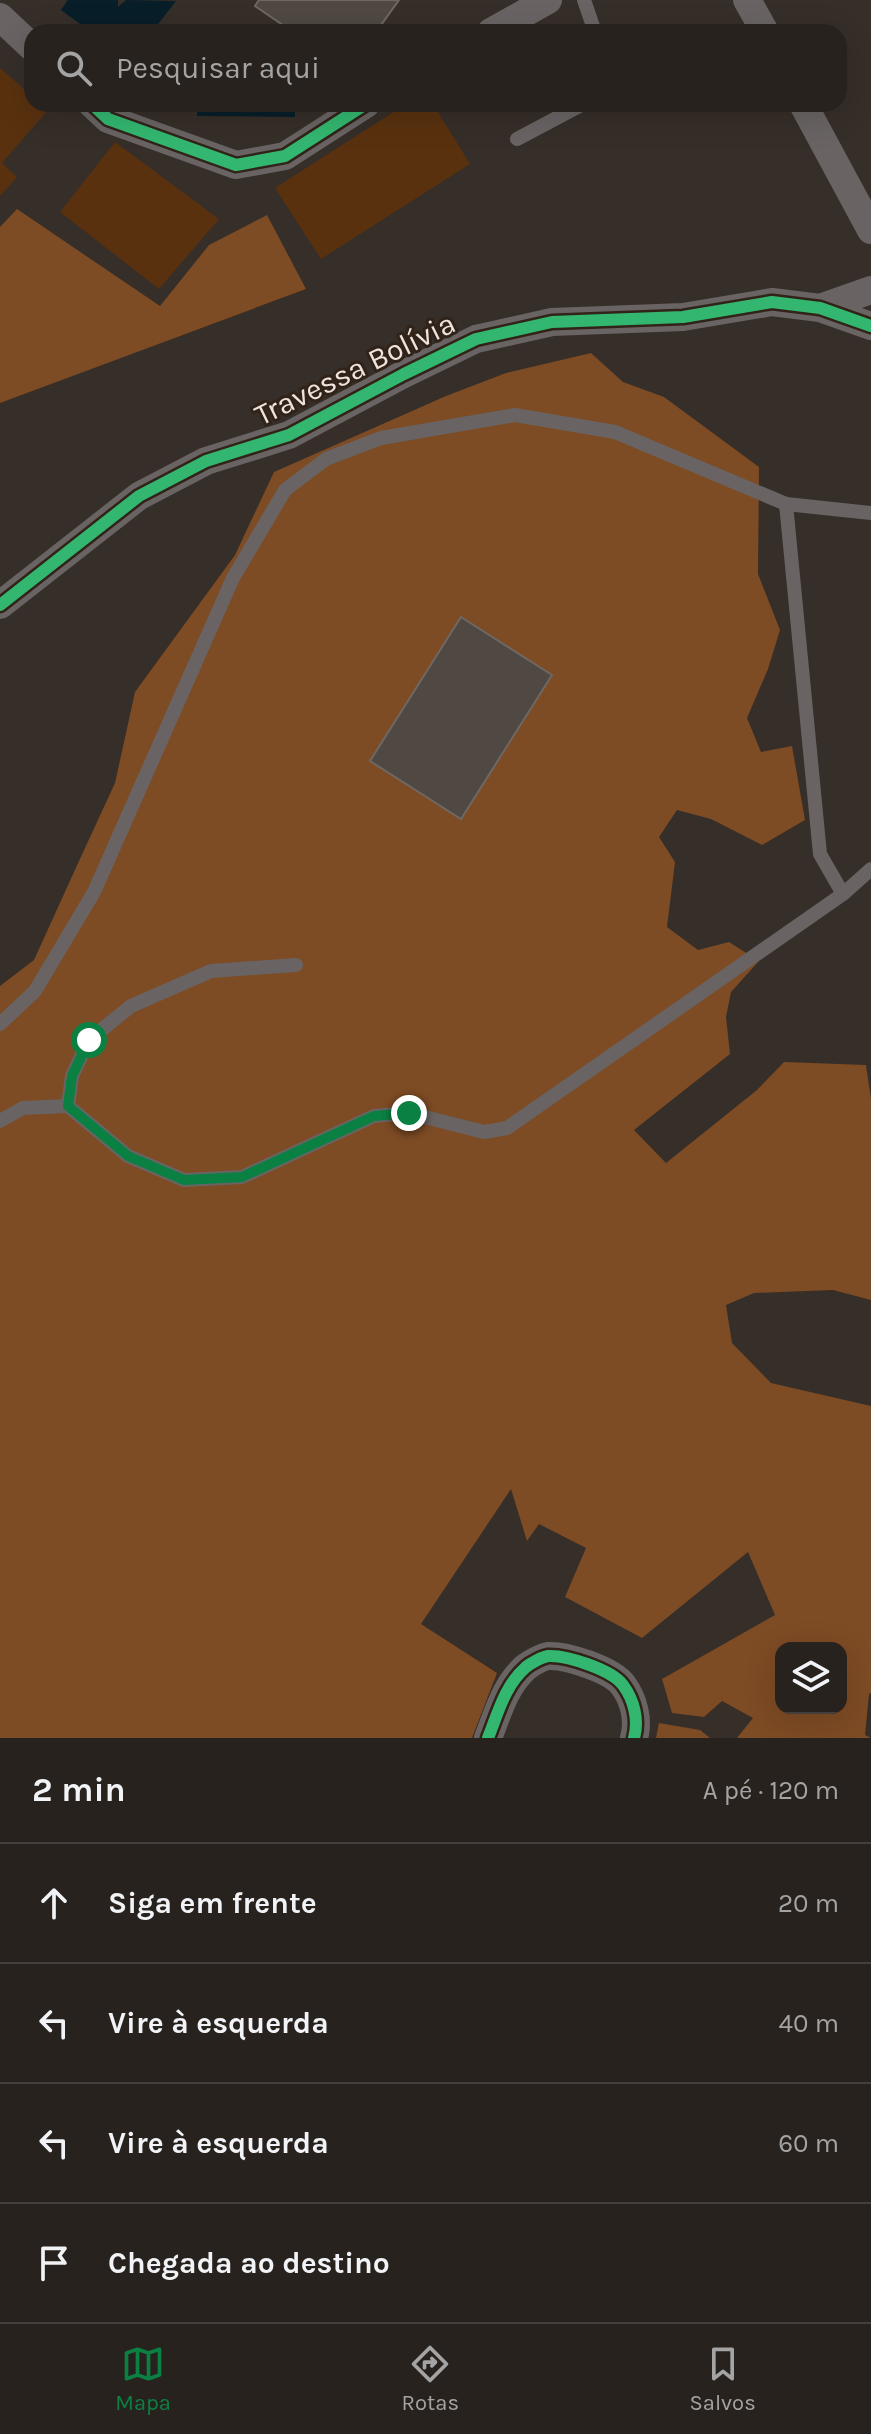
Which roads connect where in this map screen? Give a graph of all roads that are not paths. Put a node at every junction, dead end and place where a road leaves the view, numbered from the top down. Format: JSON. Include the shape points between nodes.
{"nodes":[{"id":1,"x":548,"y":0,"type":"edge"},
{"id":2,"x":584,"y":0,"type":"edge"},
{"id":3,"x":747,"y":0,"type":"edge"},
{"id":4,"x":0,"y":17,"type":"edge"},
{"id":5,"x":505,"y":24,"type":"edge"},
{"id":6,"x":592,"y":24,"type":"edge"},
{"id":7,"x":760,"y":24,"type":"edge"},
{"id":8,"x":24,"y":40,"type":"edge"},
{"id":9,"x":101,"y":112,"type":"edge"},
{"id":10,"x":354,"y":112,"type":"edge"},
{"id":11,"x":568,"y":112,"type":"edge"},
{"id":12,"x":807,"y":112,"type":"edge"},
{"id":13,"x":517,"y":139,"type":"dead end"},
{"id":14,"x":871,"y":230,"type":"edge"},
{"id":15,"x":871,"y":290,"type":"edge"},
{"id":16,"x":820,"y":308,"type":"junction"},
{"id":17,"x":871,"y":326,"type":"edge"},
{"id":18,"x":786,"y":504,"type":"junction"},
{"id":19,"x":871,"y":513,"type":"edge"},
{"id":20,"x":0,"y":605,"type":"edge"},
{"id":21,"x":871,"y":869,"type":"edge"},
{"id":22,"x":843,"y":894,"type":"junction"},
{"id":23,"x":296,"y":965,"type":"dead end"},
{"id":24,"x":0,"y":1024,"type":"edge"},
{"id":25,"x":68,"y":1106,"type":"junction"},
{"id":26,"x":0,"y":1121,"type":"edge"},
{"id":27,"x":488,"y":1738,"type":"edge"},
{"id":28,"x":634,"y":1738,"type":"edge"}],
"edges":[{"from":1,"to":5,"type":"street"},
{"from":2,"to":6,"type":"lane"},
{"from":3,"to":7,"type":"street"},
{"from":4,"to":8,"type":"street"},
{"from":9,"to":10,"type":"street","via":[[236,165],[285,156]]},
{"from":11,"to":13,"type":"lane"},
{"from":12,"to":14,"type":"street"},
{"from":15,"to":16,"type":"street","name":"Travessa Bolívia"},
{"from":16,"to":17,"type":"street","name":"Travessa Bolívia"},
{"from":16,"to":20,"type":"street","name":"Travessa Bolívia","via":[[772,302],[683,317],[552,322],[476,339],[289,435],[206,461],[139,496]]},
{"from":18,"to":19,"type":"lane"},
{"from":18,"to":22,"type":"lane","via":[[820,854]]},
{"from":18,"to":24,"type":"lane","via":[[615,432],[515,415],[381,438],[326,459],[285,490],[233,578],[94,892],[35,991]]},
{"from":21,"to":22,"type":"lane"},
{"from":22,"to":25,"type":"lane","via":[[507,1128],[484,1132],[409,1113],[374,1116],[242,1177],[184,1180],[128,1156]]},
{"from":23,"to":25,"type":"lane","via":[[211,971],[131,1006],[89,1040],[72,1076]]},
{"from":25,"to":26,"type":"lane","via":[[23,1108]]},
{"from":27,"to":28,"type":"street","via":[[509,1687],[528,1665],[548,1656],[584,1662],[621,1682],[633,1702]]}]}
